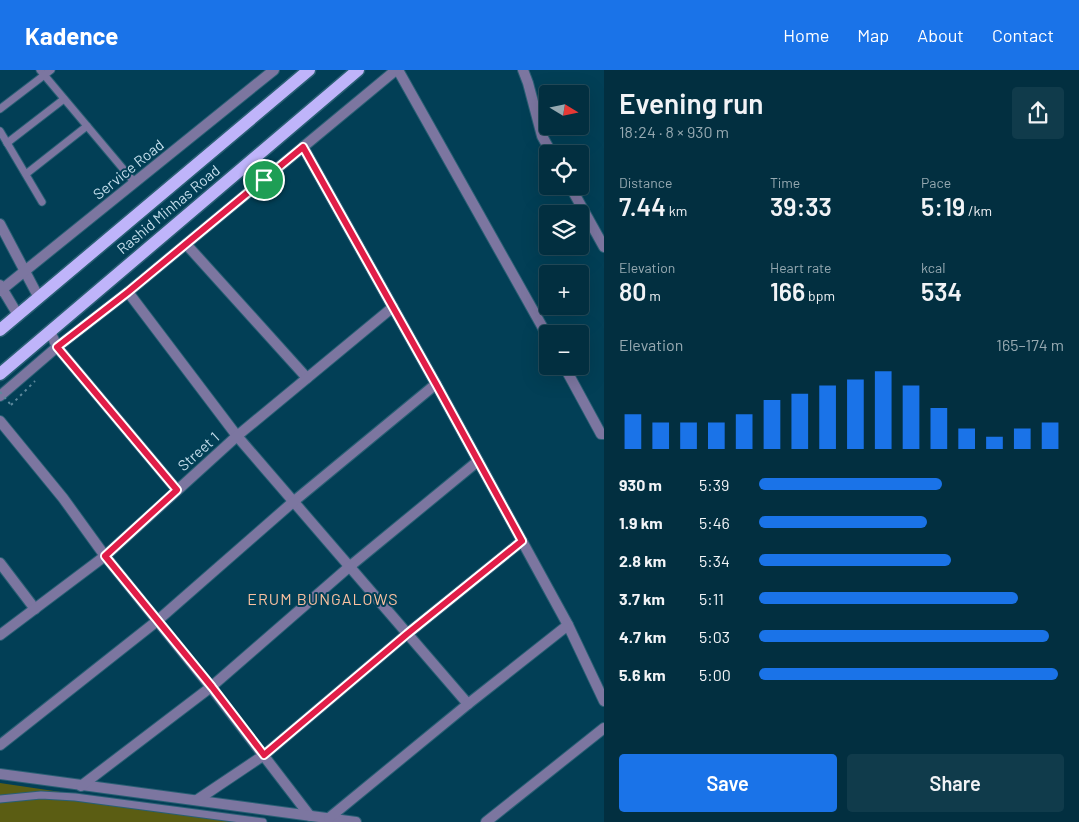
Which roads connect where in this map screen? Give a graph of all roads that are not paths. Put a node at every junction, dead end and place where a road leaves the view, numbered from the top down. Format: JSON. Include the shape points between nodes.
{"nodes":[{"id":1,"x":274,"y":70,"type":"edge"},
{"id":2,"x":309,"y":70,"type":"edge"},
{"id":3,"x":358,"y":70,"type":"edge"},
{"id":4,"x":397,"y":70,"type":"edge"},
{"id":5,"x":523,"y":70,"type":"edge"},
{"id":6,"x":45,"y":72,"type":"edge"},
{"id":7,"x":64,"y":99,"type":"junction"},
{"id":8,"x":0,"y":109,"type":"edge"},
{"id":9,"x":87,"y":126,"type":"junction"},
{"id":10,"x":0,"y":131,"type":"edge"},
{"id":11,"x":7,"y":143,"type":"junction"},
{"id":12,"x":547,"y":145,"type":"edge"},
{"id":13,"x":303,"y":147,"type":"junction"},
{"id":14,"x":26,"y":174,"type":"junction"},
{"id":15,"x":135,"y":183,"type":"junction"},
{"id":16,"x":575,"y":195,"type":"edge"},
{"id":17,"x":42,"y":202,"type":"dead end"},
{"id":18,"x":0,"y":224,"type":"edge"},
{"id":19,"x":186,"y":244,"type":"junction"},
{"id":20,"x":604,"y":247,"type":"edge"},
{"id":21,"x":24,"y":271,"type":"junction"},
{"id":22,"x":1,"y":288,"type":"edge"},
{"id":23,"x":128,"y":292,"type":"junction"},
{"id":24,"x":39,"y":298,"type":"junction"},
{"id":25,"x":393,"y":307,"type":"junction"},
{"id":26,"x":18,"y":315,"type":"junction"},
{"id":27,"x":541,"y":325,"type":"edge"},
{"id":28,"x":0,"y":330,"type":"edge"},
{"id":29,"x":50,"y":331,"type":"junction"},
{"id":30,"x":57,"y":347,"type":"junction"},
{"id":31,"x":0,"y":374,"type":"edge"},
{"id":32,"x":569,"y":375,"type":"edge"},
{"id":33,"x":307,"y":378,"type":"junction"},
{"id":34,"x":436,"y":384,"type":"junction"},
{"id":35,"x":0,"y":396,"type":"edge"},
{"id":36,"x":0,"y":421,"type":"edge"},
{"id":37,"x":603,"y":435,"type":"edge"},
{"id":38,"x":237,"y":436,"type":"junction"},
{"id":39,"x":478,"y":461,"type":"junction"},
{"id":40,"x":177,"y":490,"type":"junction"},
{"id":41,"x":293,"y":502,"type":"junction"},
{"id":42,"x":522,"y":541,"type":"junction"},
{"id":43,"x":105,"y":556,"type":"junction"},
{"id":44,"x":0,"y":563,"type":"edge"},
{"id":45,"x":349,"y":567,"type":"junction"},
{"id":46,"x":35,"y":609,"type":"junction"},
{"id":47,"x":157,"y":621,"type":"junction"},
{"id":48,"x":568,"y":625,"type":"junction"},
{"id":49,"x":407,"y":634,"type":"junction"},
{"id":50,"x":0,"y":635,"type":"edge"},
{"id":51,"x":212,"y":687,"type":"junction"},
{"id":52,"x":604,"y":701,"type":"edge"},
{"id":53,"x":468,"y":704,"type":"junction"},
{"id":54,"x":604,"y":728,"type":"edge"},
{"id":55,"x":0,"y":745,"type":"edge"},
{"id":56,"x":264,"y":755,"type":"junction"},
{"id":57,"x":0,"y":774,"type":"edge"},
{"id":58,"x":81,"y":786,"type":"junction"},
{"id":59,"x":0,"y":799,"type":"edge"},
{"id":60,"x":197,"y":800,"type":"junction"},
{"id":61,"x":310,"y":816,"type":"junction"},
{"id":62,"x":329,"y":818,"type":"junction"},
{"id":63,"x":263,"y":822,"type":"edge"},
{"id":64,"x":356,"y":822,"type":"edge"},
{"id":65,"x":486,"y":822,"type":"edge"}],
"edges":[{"from":1,"to":15,"type":"street","name":"Service Road"},
{"from":2,"to":24,"type":"main road","name":"Rashid Minhas Road"},
{"from":3,"to":29,"type":"main road","name":"Rashid Minhas Road"},
{"from":4,"to":13,"type":"street"},
{"from":4,"to":27,"type":"street"},
{"from":5,"to":12,"type":"street"},
{"from":6,"to":7,"type":"lane"},
{"from":6,"to":8,"type":"lane"},
{"from":7,"to":9,"type":"lane"},
{"from":7,"to":11,"type":"lane"},
{"from":9,"to":14,"type":"lane"},
{"from":9,"to":15,"type":"lane"},
{"from":10,"to":11,"type":"lane"},
{"from":11,"to":14,"type":"lane"},
{"from":13,"to":19,"type":"street"},
{"from":13,"to":25,"type":"street"},
{"from":14,"to":17,"type":"lane"},
{"from":15,"to":21,"type":"street","name":"Service Road"},
{"from":16,"to":20,"type":"street"},
{"from":18,"to":21,"type":"street"},
{"from":19,"to":23,"type":"street"},
{"from":19,"to":33,"type":"street"},
{"from":21,"to":22,"type":"street","name":"Service Road"},
{"from":21,"to":24,"type":"street"},
{"from":22,"to":26,"type":"street"},
{"from":23,"to":30,"type":"street"},
{"from":23,"to":38,"type":"street"},
{"from":24,"to":26,"type":"main road","name":"Rashid Minhas Road"},
{"from":25,"to":33,"type":"street","name":"Street 1"},
{"from":25,"to":34,"type":"street"},
{"from":26,"to":28,"type":"main road","name":"Rashid Minhas Road"},
{"from":29,"to":30,"type":"street"},
{"from":29,"to":31,"type":"main road","name":"Rashid Minhas Road"},
{"from":30,"to":35,"type":"street"},
{"from":30,"to":40,"type":"street"},
{"from":32,"to":37,"type":"street"},
{"from":33,"to":38,"type":"street","name":"Street 1"},
{"from":34,"to":39,"type":"street"},
{"from":34,"to":41,"type":"street"},
{"from":36,"to":43,"type":"street"},
{"from":38,"to":40,"type":"street","name":"Street 1"},
{"from":38,"to":41,"type":"street"},
{"from":39,"to":42,"type":"street"},
{"from":39,"to":45,"type":"street"},
{"from":40,"to":43,"type":"street","name":"Street 1"},
{"from":41,"to":45,"type":"street"},
{"from":41,"to":47,"type":"street"},
{"from":42,"to":48,"type":"street"},
{"from":42,"to":49,"type":"street"},
{"from":43,"to":46,"type":"street","name":"Street 1"},
{"from":43,"to":47,"type":"street"},
{"from":44,"to":46,"type":"street"},
{"from":45,"to":49,"type":"street"},
{"from":45,"to":51,"type":"street"},
{"from":46,"to":50,"type":"street","name":"Street 1"},
{"from":47,"to":51,"type":"street"},
{"from":47,"to":55,"type":"street"},
{"from":48,"to":52,"type":"street"},
{"from":48,"to":53,"type":"street"},
{"from":49,"to":53,"type":"street"},
{"from":49,"to":56,"type":"street"},
{"from":51,"to":56,"type":"street"},
{"from":51,"to":58,"type":"street"},
{"from":53,"to":62,"type":"street"},
{"from":54,"to":65,"type":"street"},
{"from":56,"to":60,"type":"street"},
{"from":56,"to":61,"type":"street"},
{"from":57,"to":58,"type":"street"},
{"from":58,"to":60,"type":"street"},
{"from":59,"to":63,"type":"lane","via":[[41,795],[75,797]]},
{"from":60,"to":61,"type":"street"},
{"from":61,"to":62,"type":"street"},
{"from":62,"to":64,"type":"street"}]}
